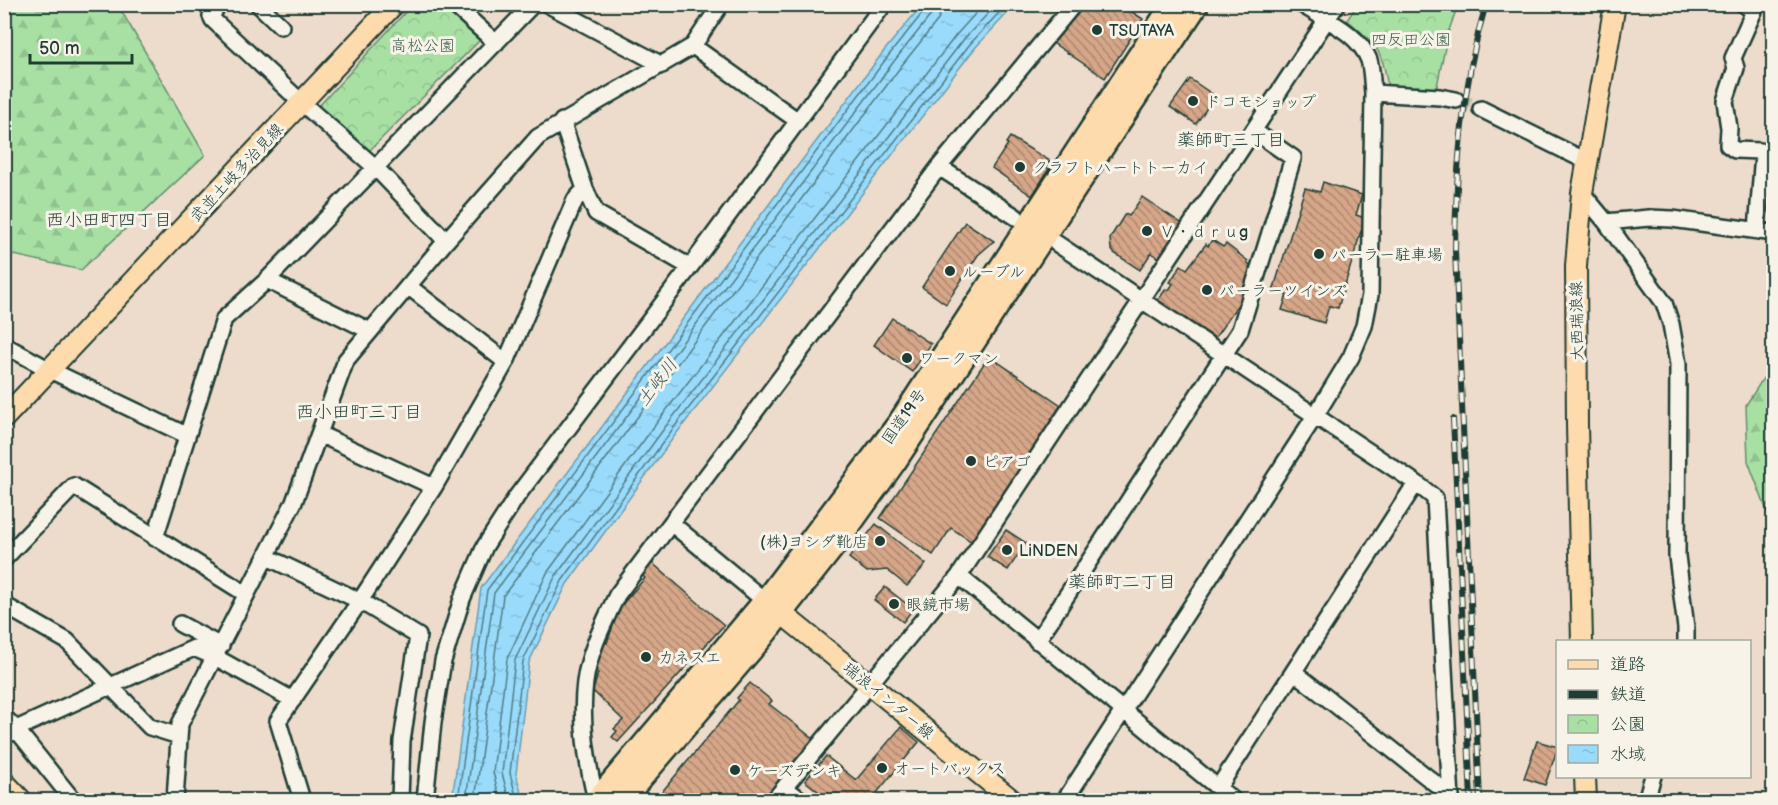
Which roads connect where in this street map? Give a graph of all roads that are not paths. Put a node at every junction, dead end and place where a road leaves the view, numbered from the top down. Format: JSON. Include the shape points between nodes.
{"nodes":[{"id":1,"x":219,"y":4,"type":"edge"},
{"id":2,"x":258,"y":4,"type":"edge"},
{"id":3,"x":394,"y":4,"type":"edge"},
{"id":4,"x":453,"y":4,"type":"edge"},
{"id":5,"x":533,"y":4,"type":"edge"},
{"id":6,"x":547,"y":4,"type":"edge"},
{"id":7,"x":722,"y":4,"type":"edge"},
{"id":8,"x":884,"y":4,"type":"edge"},
{"id":9,"x":1074,"y":4,"type":"edge"},
{"id":10,"x":1173,"y":4,"type":"edge"},
{"id":11,"x":1197,"y":4,"type":"edge"},
{"id":12,"x":1301,"y":4,"type":"edge"},
{"id":13,"x":1337,"y":4,"type":"edge"},
{"id":14,"x":1615,"y":4,"type":"edge"},
{"id":15,"x":1743,"y":4,"type":"edge"},
{"id":16,"x":1325,"y":21,"type":"junction"},
{"id":17,"x":281,"y":26,"type":"dead end"},
{"id":18,"x":496,"y":43,"type":"junction"},
{"id":19,"x":693,"y":46,"type":"junction"},
{"id":20,"x":662,"y":65,"type":"junction"},
{"id":21,"x":1373,"y":93,"type":"junction"},
{"id":22,"x":1456,"y":100,"type":"tunnel mouth"},
{"id":23,"x":302,"y":103,"type":"junction"},
{"id":24,"x":1481,"y":109,"type":"tunnel mouth"},
{"id":25,"x":562,"y":121,"type":"junction"},
{"id":26,"x":798,"y":121,"type":"junction"},
{"id":27,"x":1254,"y":131,"type":"junction"},
{"id":28,"x":1588,"y":162,"type":"junction"},
{"id":29,"x":939,"y":167,"type":"junction"},
{"id":30,"x":376,"y":168,"type":"junction"},
{"id":31,"x":585,"y":189,"type":"junction"},
{"id":32,"x":1582,"y":194,"type":"junction"},
{"id":33,"x":1016,"y":217,"type":"dead end"},
{"id":34,"x":1606,"y":222,"type":"junction"},
{"id":35,"x":1757,"y":230,"type":"junction"},
{"id":36,"x":1773,"y":233,"type":"edge"},
{"id":37,"x":446,"y":241,"type":"junction"},
{"id":38,"x":1056,"y":243,"type":"dead end"},
{"id":39,"x":690,"y":267,"type":"junction"},
{"id":40,"x":267,"y":280,"type":"junction"},
{"id":41,"x":408,"y":286,"type":"junction"},
{"id":42,"x":1141,"y":300,"type":"junction"},
{"id":43,"x":370,"y":331,"type":"junction"},
{"id":44,"x":4,"y":345,"type":"edge"},
{"id":45,"x":1224,"y":356,"type":"junction"},
{"id":46,"x":506,"y":362,"type":"junction"},
{"id":47,"x":50,"y":370,"type":"junction"},
{"id":48,"x":1315,"y":416,"type":"junction"},
{"id":49,"x":4,"y":418,"type":"edge"},
{"id":50,"x":319,"y":434,"type":"junction"},
{"id":51,"x":186,"y":435,"type":"junction"},
{"id":52,"x":1416,"y":483,"type":"junction"},
{"id":53,"x":434,"y":486,"type":"junction"},
{"id":54,"x":671,"y":523,"type":"junction"},
{"id":55,"x":155,"y":538,"type":"junction"},
{"id":56,"x":267,"y":557,"type":"junction"},
{"id":57,"x":4,"y":559,"type":"edge"},
{"id":58,"x":959,"y":576,"type":"junction"},
{"id":59,"x":246,"y":594,"type":"junction"},
{"id":60,"x":360,"y":601,"type":"junction"},
{"id":61,"x":4,"y":605,"type":"edge"},
{"id":62,"x":773,"y":607,"type":"junction"},
{"id":63,"x":180,"y":624,"type":"dead end"},
{"id":64,"x":1582,"y":640,"type":"edge"},
{"id":65,"x":1686,"y":640,"type":"edge"},
{"id":66,"x":1037,"y":641,"type":"junction"},
{"id":67,"x":218,"y":651,"type":"junction"},
{"id":68,"x":1294,"y":672,"type":"junction"},
{"id":69,"x":871,"y":684,"type":"junction"},
{"id":70,"x":108,"y":685,"type":"junction"},
{"id":71,"x":293,"y":700,"type":"junction"},
{"id":72,"x":1124,"y":712,"type":"junction"},
{"id":73,"x":4,"y":717,"type":"edge"},
{"id":74,"x":10,"y":733,"type":"edge"},
{"id":75,"x":179,"y":736,"type":"junction"},
{"id":76,"x":1585,"y":778,"type":"edge"},
{"id":77,"x":1653,"y":778,"type":"edge"},
{"id":78,"x":4,"y":782,"type":"edge"},
{"id":79,"x":785,"y":788,"type":"junction"},
{"id":80,"x":1218,"y":788,"type":"junction"},
{"id":81,"x":610,"y":797,"type":"edge"},
{"id":82,"x":1451,"y":798,"type":"edge"},
{"id":83,"x":302,"y":800,"type":"edge"},
{"id":84,"x":21,"y":801,"type":"edge"},
{"id":85,"x":73,"y":801,"type":"edge"},
{"id":86,"x":175,"y":801,"type":"edge"},
{"id":87,"x":400,"y":801,"type":"edge"},
{"id":88,"x":425,"y":801,"type":"edge"},
{"id":89,"x":774,"y":801,"type":"edge"},
{"id":90,"x":801,"y":801,"type":"edge"},
{"id":91,"x":1012,"y":801,"type":"edge"},
{"id":92,"x":1065,"y":801,"type":"edge"},
{"id":93,"x":1233,"y":801,"type":"edge"},
{"id":94,"x":1586,"y":801,"type":"edge"},
{"id":95,"x":1646,"y":801,"type":"edge"}],
"edges":[{"from":1,"to":23,"type":"street","via":[[211,16],[213,20]]},
{"from":2,"to":17,"type":"street"},
{"from":3,"to":23,"type":"main road","name":"武並土岐多治見線"},
{"from":4,"to":18,"type":"street"},
{"from":5,"to":18,"type":"street"},
{"from":6,"to":20,"type":"street"},
{"from":7,"to":19,"type":"street"},
{"from":8,"to":26,"type":"street"},
{"from":9,"to":29,"type":"street"},
{"from":10,"to":62,"type":"highway","name":"国道19号","via":[[900,422]]},
{"from":11,"to":62,"type":"highway","name":"国道19号","via":[[895,460],[837,542]]},
{"from":12,"to":16,"type":"street"},
{"from":13,"to":16,"type":"street"},
{"from":14,"to":28,"type":"main road","name":"大西瑞浪線"},
{"from":15,"to":35,"type":"street","via":[[1754,11],[1733,58],[1736,68],[1725,101],[1730,148],[1763,154]]},
{"from":16,"to":21,"type":"street","via":[[1351,34],[1364,50],[1370,62]]},
{"from":16,"to":27,"type":"street"},
{"from":18,"to":30,"type":"street"},
{"from":19,"to":20,"type":"street"},
{"from":19,"to":26,"type":"street"},
{"from":20,"to":25,"type":"street"},
{"from":21,"to":22,"type":"street"},
{"from":21,"to":48,"type":"street","via":[[1371,295],[1351,357]]},
{"from":23,"to":30,"type":"street"},
{"from":23,"to":47,"type":"main road","name":"武並土岐多治見線"},
{"from":24,"to":28,"type":"street"},
{"from":25,"to":31,"type":"street"},
{"from":25,"to":37,"type":"street","via":[[538,137]]},
{"from":26,"to":39,"type":"street"},
{"from":27,"to":42,"type":"street"},
{"from":27,"to":45,"type":"street","via":[[1293,158],[1240,330]]},
{"from":28,"to":32,"type":"main road","name":"大西瑞浪線"},
{"from":29,"to":33,"type":"street"},
{"from":29,"to":54,"type":"street"},
{"from":30,"to":37,"type":"street"},
{"from":30,"to":40,"type":"street"},
{"from":31,"to":39,"type":"street","via":[[596,213]]},
{"from":31,"to":46,"type":"street","via":[[575,200]]},
{"from":32,"to":34,"type":"street"},
{"from":32,"to":64,"type":"main road","name":"大西瑞浪線","via":[[1576,266]]},
{"from":34,"to":35,"type":"street","via":[[1660,219]]},
{"from":34,"to":65,"type":"street","via":[[1664,303],[1671,324],[1678,363],[1677,556]]},
{"from":35,"to":36,"type":"street"},
{"from":37,"to":41,"type":"street"},
{"from":38,"to":42,"type":"street"},
{"from":39,"to":88,"type":"street","via":[[517,496],[485,546],[462,599],[443,662]]},
{"from":40,"to":43,"type":"street"},
{"from":40,"to":51,"type":"street","via":[[224,319]]},
{"from":41,"to":43,"type":"street"},
{"from":41,"to":46,"type":"street"},
{"from":42,"to":45,"type":"street"},
{"from":42,"to":58,"type":"street"},
{"from":43,"to":50,"type":"street","via":[[346,360]]},
{"from":44,"to":47,"type":"street"},
{"from":45,"to":48,"type":"street"},
{"from":45,"to":66,"type":"street"},
{"from":46,"to":53,"type":"street"},
{"from":47,"to":49,"type":"main road","name":"武並土岐多治見線"},
{"from":47,"to":51,"type":"street"},
{"from":48,"to":52,"type":"street"},
{"from":48,"to":72,"type":"street"},
{"from":50,"to":53,"type":"street"},
{"from":50,"to":56,"type":"street","via":[[294,502]]},
{"from":51,"to":55,"type":"street"},
{"from":52,"to":68,"type":"street"},
{"from":52,"to":82,"type":"street","via":[[1435,498]]},
{"from":53,"to":60,"type":"street"},
{"from":54,"to":62,"type":"street"},
{"from":54,"to":81,"type":"street","via":[[617,595],[591,655],[585,682],[586,755]]},
{"from":55,"to":57,"type":"street","via":[[74,486]]},
{"from":55,"to":59,"type":"street"},
{"from":56,"to":59,"type":"street"},
{"from":56,"to":60,"type":"street"},
{"from":58,"to":66,"type":"street"},
{"from":58,"to":69,"type":"street"},
{"from":59,"to":67,"type":"street"},
{"from":60,"to":71,"type":"street"},
{"from":60,"to":87,"type":"street","via":[[418,636],[402,741]]},
{"from":61,"to":70,"type":"street","via":[[67,640]]},
{"from":62,"to":69,"type":"main road","name":"瑞浪インター線"},
{"from":62,"to":81,"type":"highway","name":"国道19号"},
{"from":63,"to":67,"type":"street"},
{"from":66,"to":72,"type":"street"},
{"from":67,"to":70,"type":"street","via":[[194,648]]},
{"from":67,"to":71,"type":"street"},
{"from":67,"to":75,"type":"street","via":[[180,724]]},
{"from":68,"to":80,"type":"street"},
{"from":68,"to":82,"type":"street"},
{"from":69,"to":79,"type":"street"},
{"from":69,"to":91,"type":"main road","name":"瑞浪インター線"},
{"from":70,"to":74,"type":"street"},
{"from":70,"to":75,"type":"street","via":[[150,727]]},
{"from":71,"to":83,"type":"street","via":[[278,721]]},
{"from":72,"to":80,"type":"street"},
{"from":72,"to":92,"type":"street"},
{"from":73,"to":74,"type":"street"},
{"from":74,"to":85,"type":"street"},
{"from":75,"to":86,"type":"street"},
{"from":76,"to":94,"type":"main road"},
{"from":77,"to":95,"type":"street"},
{"from":78,"to":84,"type":"main road"},
{"from":79,"to":89,"type":"street"},
{"from":79,"to":90,"type":"street"},
{"from":80,"to":93,"type":"street"}]}
